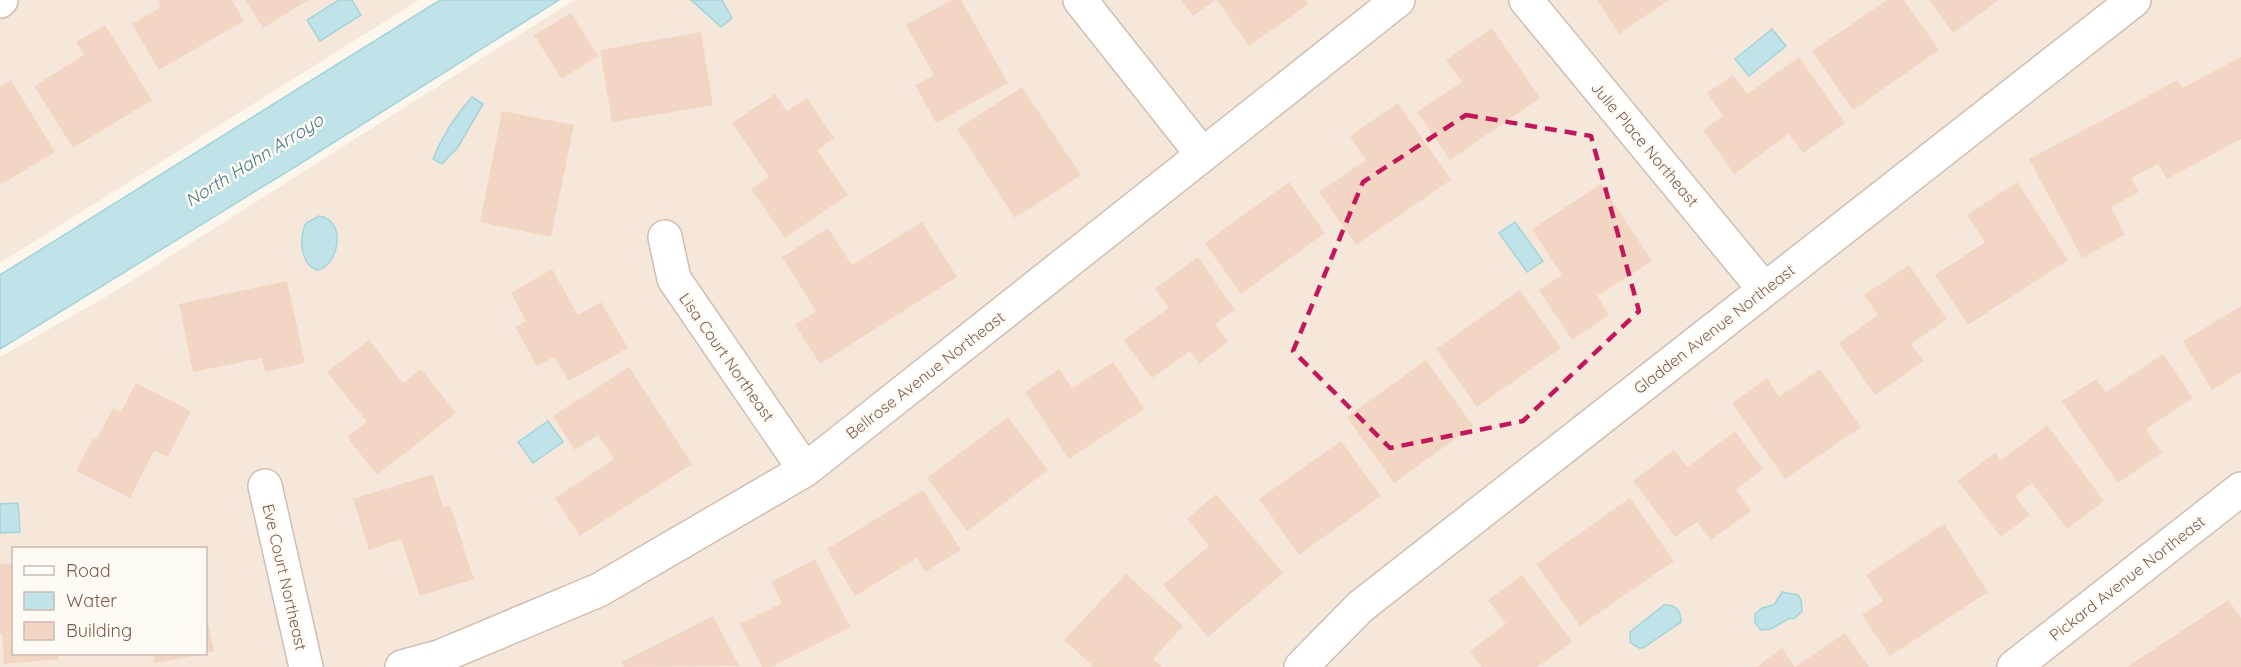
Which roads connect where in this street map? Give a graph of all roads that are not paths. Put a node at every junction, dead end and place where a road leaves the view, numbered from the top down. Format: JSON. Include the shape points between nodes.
{"nodes":[{"id":1,"x":1080,"y":0,"type":"edge"},
{"id":2,"x":1398,"y":0,"type":"edge"},
{"id":3,"x":1526,"y":0,"type":"edge"},
{"id":4,"x":2134,"y":0,"type":"edge"},
{"id":5,"x":1202,"y":154,"type":"junction"},
{"id":6,"x":665,"y":237,"type":"dead end"},
{"id":7,"x":1764,"y":289,"type":"junction"},
{"id":8,"x":805,"y":470,"type":"junction"},
{"id":9,"x":265,"y":486,"type":"dead end"},
{"id":10,"x":2241,"y":489,"type":"edge"},
{"id":11,"x":306,"y":667,"type":"edge"},
{"id":12,"x":402,"y":667,"type":"edge"},
{"id":13,"x":1301,"y":667,"type":"edge"},
{"id":14,"x":2014,"y":667,"type":"edge"}],
"edges":[{"from":1,"to":5,"type":"street"},
{"from":2,"to":5,"type":"street","name":"Bellrose Avenue Northeast"},
{"from":3,"to":7,"type":"street","name":"Julie Place Northeast"},
{"from":4,"to":7,"type":"street","name":"Gladden Avenue Northeast"},
{"from":5,"to":8,"type":"street","name":"Bellrose Avenue Northeast"},
{"from":6,"to":8,"type":"street","name":"Lisa Court Northeast","via":[[674,279]]},
{"from":7,"to":13,"type":"street","name":"Gladden Avenue Northeast","via":[[1360,607]]},
{"from":8,"to":12,"type":"street","name":"Bellrose Avenue Northeast","via":[[599,590],[439,657]]},
{"from":9,"to":11,"type":"street","name":"Eve Court Northeast"},
{"from":10,"to":14,"type":"street","name":"Pickard Avenue Northeast"}]}
